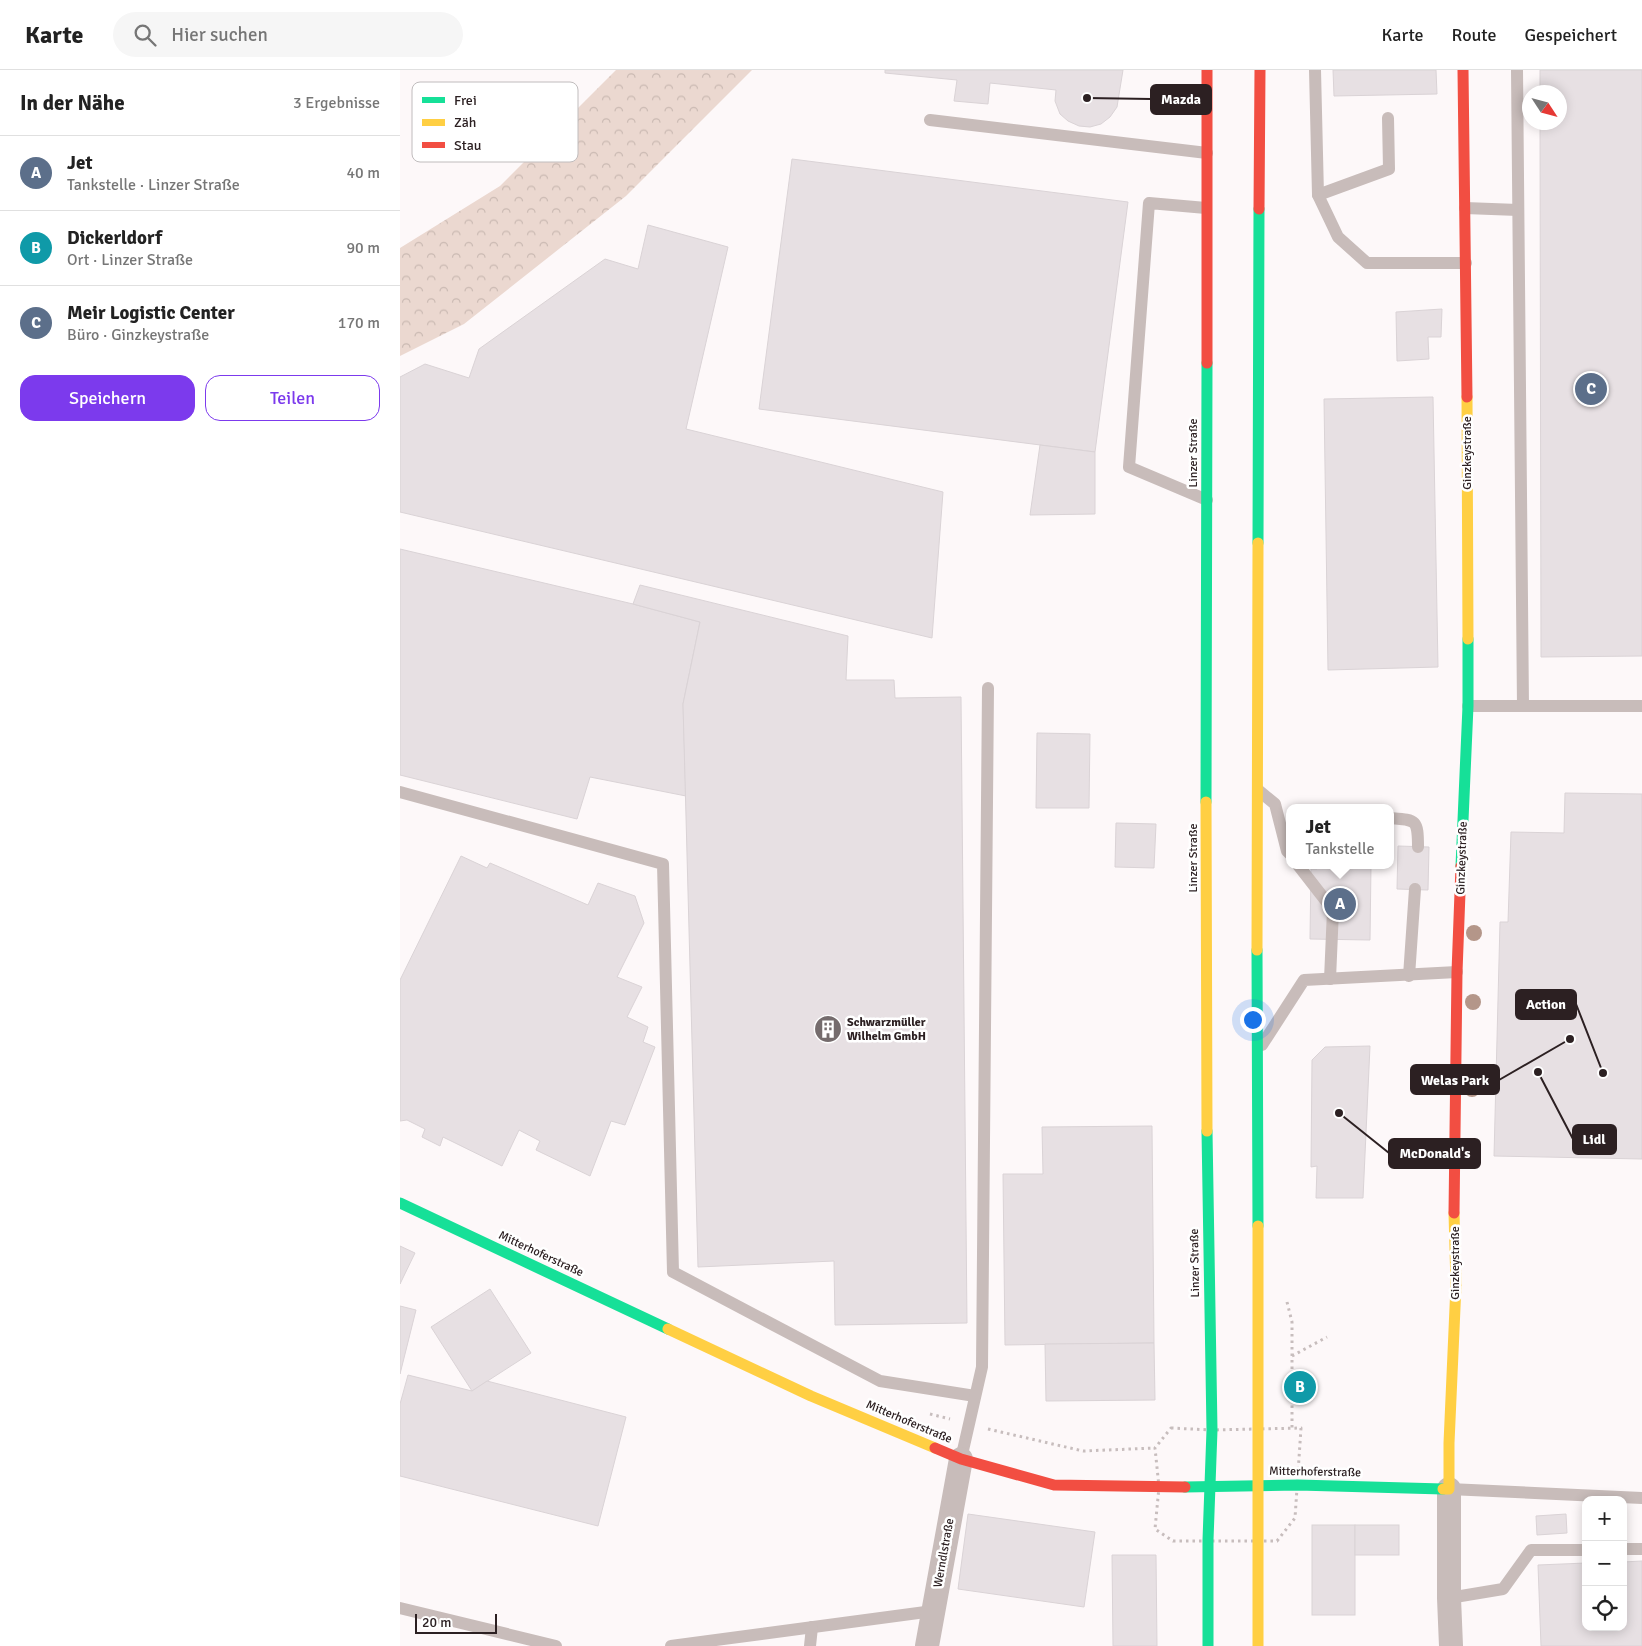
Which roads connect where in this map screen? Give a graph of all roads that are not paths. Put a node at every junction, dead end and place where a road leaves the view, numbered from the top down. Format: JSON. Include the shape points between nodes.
{"nodes":[{"id":1,"x":1207,"y":70,"type":"edge"},
{"id":2,"x":1260,"y":70,"type":"edge"},
{"id":3,"x":1315,"y":70,"type":"edge"},
{"id":4,"x":1463,"y":70,"type":"edge"},
{"id":5,"x":1517,"y":70,"type":"edge"},
{"id":6,"x":1388,"y":118,"type":"dead end"},
{"id":7,"x":930,"y":120,"type":"dead end"},
{"id":8,"x":1207,"y":154,"type":"junction"},
{"id":9,"x":1318,"y":195,"type":"junction"},
{"id":10,"x":1206,"y":208,"type":"junction"},
{"id":11,"x":1465,"y":208,"type":"junction"},
{"id":12,"x":1518,"y":210,"type":"junction"},
{"id":13,"x":1466,"y":263,"type":"junction"},
{"id":14,"x":1207,"y":500,"type":"junction"},
{"id":15,"x":988,"y":688,"type":"dead end"},
{"id":16,"x":1468,"y":706,"type":"junction"},
{"id":17,"x":1523,"y":706,"type":"junction"},
{"id":18,"x":1642,"y":706,"type":"edge"},
{"id":19,"x":1257,"y":790,"type":"junction"},
{"id":20,"x":400,"y":792,"type":"edge"},
{"id":21,"x":1394,"y":818,"type":"edge"},
{"id":22,"x":1286,"y":847,"type":"edge"},
{"id":23,"x":1418,"y":847,"type":"dead end"},
{"id":24,"x":1301,"y":869,"type":"edge"},
{"id":25,"x":1415,"y":889,"type":"dead end"},
{"id":26,"x":1457,"y":972,"type":"junction"},
{"id":27,"x":1410,"y":976,"type":"junction"},
{"id":28,"x":1330,"y":979,"type":"junction"},
{"id":29,"x":1258,"y":1052,"type":"junction"},
{"id":30,"x":400,"y":1203,"type":"edge"},
{"id":31,"x":975,"y":1396,"type":"junction"},
{"id":32,"x":961,"y":1459,"type":"junction"},
{"id":33,"x":1210,"y":1486,"type":"junction"},
{"id":34,"x":1259,"y":1486,"type":"junction"},
{"id":35,"x":1449,"y":1489,"type":"junction"},
{"id":36,"x":1642,"y":1498,"type":"edge"},
{"id":37,"x":1627,"y":1549,"type":"edge"},
{"id":38,"x":1642,"y":1549,"type":"edge"},
{"id":39,"x":1582,"y":1550,"type":"edge"},
{"id":40,"x":1449,"y":1598,"type":"junction"},
{"id":41,"x":400,"y":1608,"type":"edge"},
{"id":42,"x":933,"y":1611,"type":"junction"},
{"id":43,"x":812,"y":1627,"type":"junction"},
{"id":44,"x":695,"y":1644,"type":"edge"},
{"id":45,"x":556,"y":1646,"type":"edge"},
{"id":46,"x":671,"y":1646,"type":"edge"},
{"id":47,"x":810,"y":1646,"type":"edge"},
{"id":48,"x":927,"y":1646,"type":"edge"},
{"id":49,"x":1208,"y":1646,"type":"edge"},
{"id":50,"x":1258,"y":1646,"type":"edge"},
{"id":51,"x":1450,"y":1646,"type":"edge"}],
"edges":[{"from":1,"to":8,"type":"main road","name":"Linzer Straße"},
{"from":2,"to":19,"type":"main road"},
{"from":3,"to":9,"type":"lane"},
{"from":4,"to":11,"type":"main road","name":"Ginzkeystraße"},
{"from":5,"to":12,"type":"lane"},
{"from":6,"to":9,"type":"lane","via":[[1389,169]]},
{"from":7,"to":8,"type":"lane"},
{"from":8,"to":10,"type":"main road","name":"Linzer Straße"},
{"from":9,"to":13,"type":"lane","via":[[1338,237],[1367,263]]},
{"from":10,"to":14,"type":"main road","name":"Linzer Straße"},
{"from":10,"to":14,"type":"lane","via":[[1150,203],[1129,467]]},
{"from":11,"to":12,"type":"lane"},
{"from":11,"to":13,"type":"main road","name":"Ginzkeystraße"},
{"from":12,"to":17,"type":"lane"},
{"from":13,"to":16,"type":"main road","name":"Ginzkeystraße"},
{"from":14,"to":33,"type":"main road","name":"Linzer Straße","via":[[1206,1100],[1212,1430]]},
{"from":15,"to":31,"type":"lane","via":[[982,1367]]},
{"from":16,"to":17,"type":"lane"},
{"from":16,"to":26,"type":"main road","name":"Ginzkeystraße"},
{"from":17,"to":18,"type":"lane"},
{"from":19,"to":22,"type":"lane","via":[[1275,804]]},
{"from":19,"to":29,"type":"main road"},
{"from":20,"to":31,"type":"lane","via":[[663,864],[673,1272],[880,1381]]},
{"from":21,"to":23,"type":"lane","via":[[1415,823]]},
{"from":24,"to":28,"type":"lane","via":[[1334,910]]},
{"from":25,"to":27,"type":"lane"},
{"from":26,"to":27,"type":"lane"},
{"from":26,"to":35,"type":"main road","name":"Ginzkeystraße","via":[[1456,1285]]},
{"from":27,"to":28,"type":"lane"},
{"from":28,"to":29,"type":"lane","via":[[1304,980]]},
{"from":29,"to":34,"type":"main road"},
{"from":30,"to":32,"type":"main road","name":"Mitterhoferstraße","via":[[811,1396]]},
{"from":31,"to":32,"type":"lane"},
{"from":32,"to":33,"type":"main road","name":"Mitterhoferstraße","via":[[1054,1485]]},
{"from":32,"to":42,"type":"street","name":"Werndlstraße"},
{"from":33,"to":34,"type":"main road","name":"Mitterhoferstraße"},
{"from":33,"to":49,"type":"main road","name":"Linzer Straße"},
{"from":34,"to":35,"type":"main road","name":"Mitterhoferstraße"},
{"from":34,"to":50,"type":"main road"},
{"from":35,"to":36,"type":"lane"},
{"from":35,"to":40,"type":"street","name":"Ginzkeystraße"},
{"from":37,"to":38,"type":"lane"},
{"from":39,"to":40,"type":"lane","via":[[1531,1550],[1503,1589]]},
{"from":40,"to":51,"type":"street","name":"Ginzkeystraße"},
{"from":41,"to":45,"type":"lane"},
{"from":42,"to":43,"type":"lane"},
{"from":42,"to":48,"type":"street","name":"Werndlstraße"},
{"from":43,"to":44,"type":"lane"},
{"from":43,"to":47,"type":"lane"},
{"from":44,"to":46,"type":"lane"}]}
